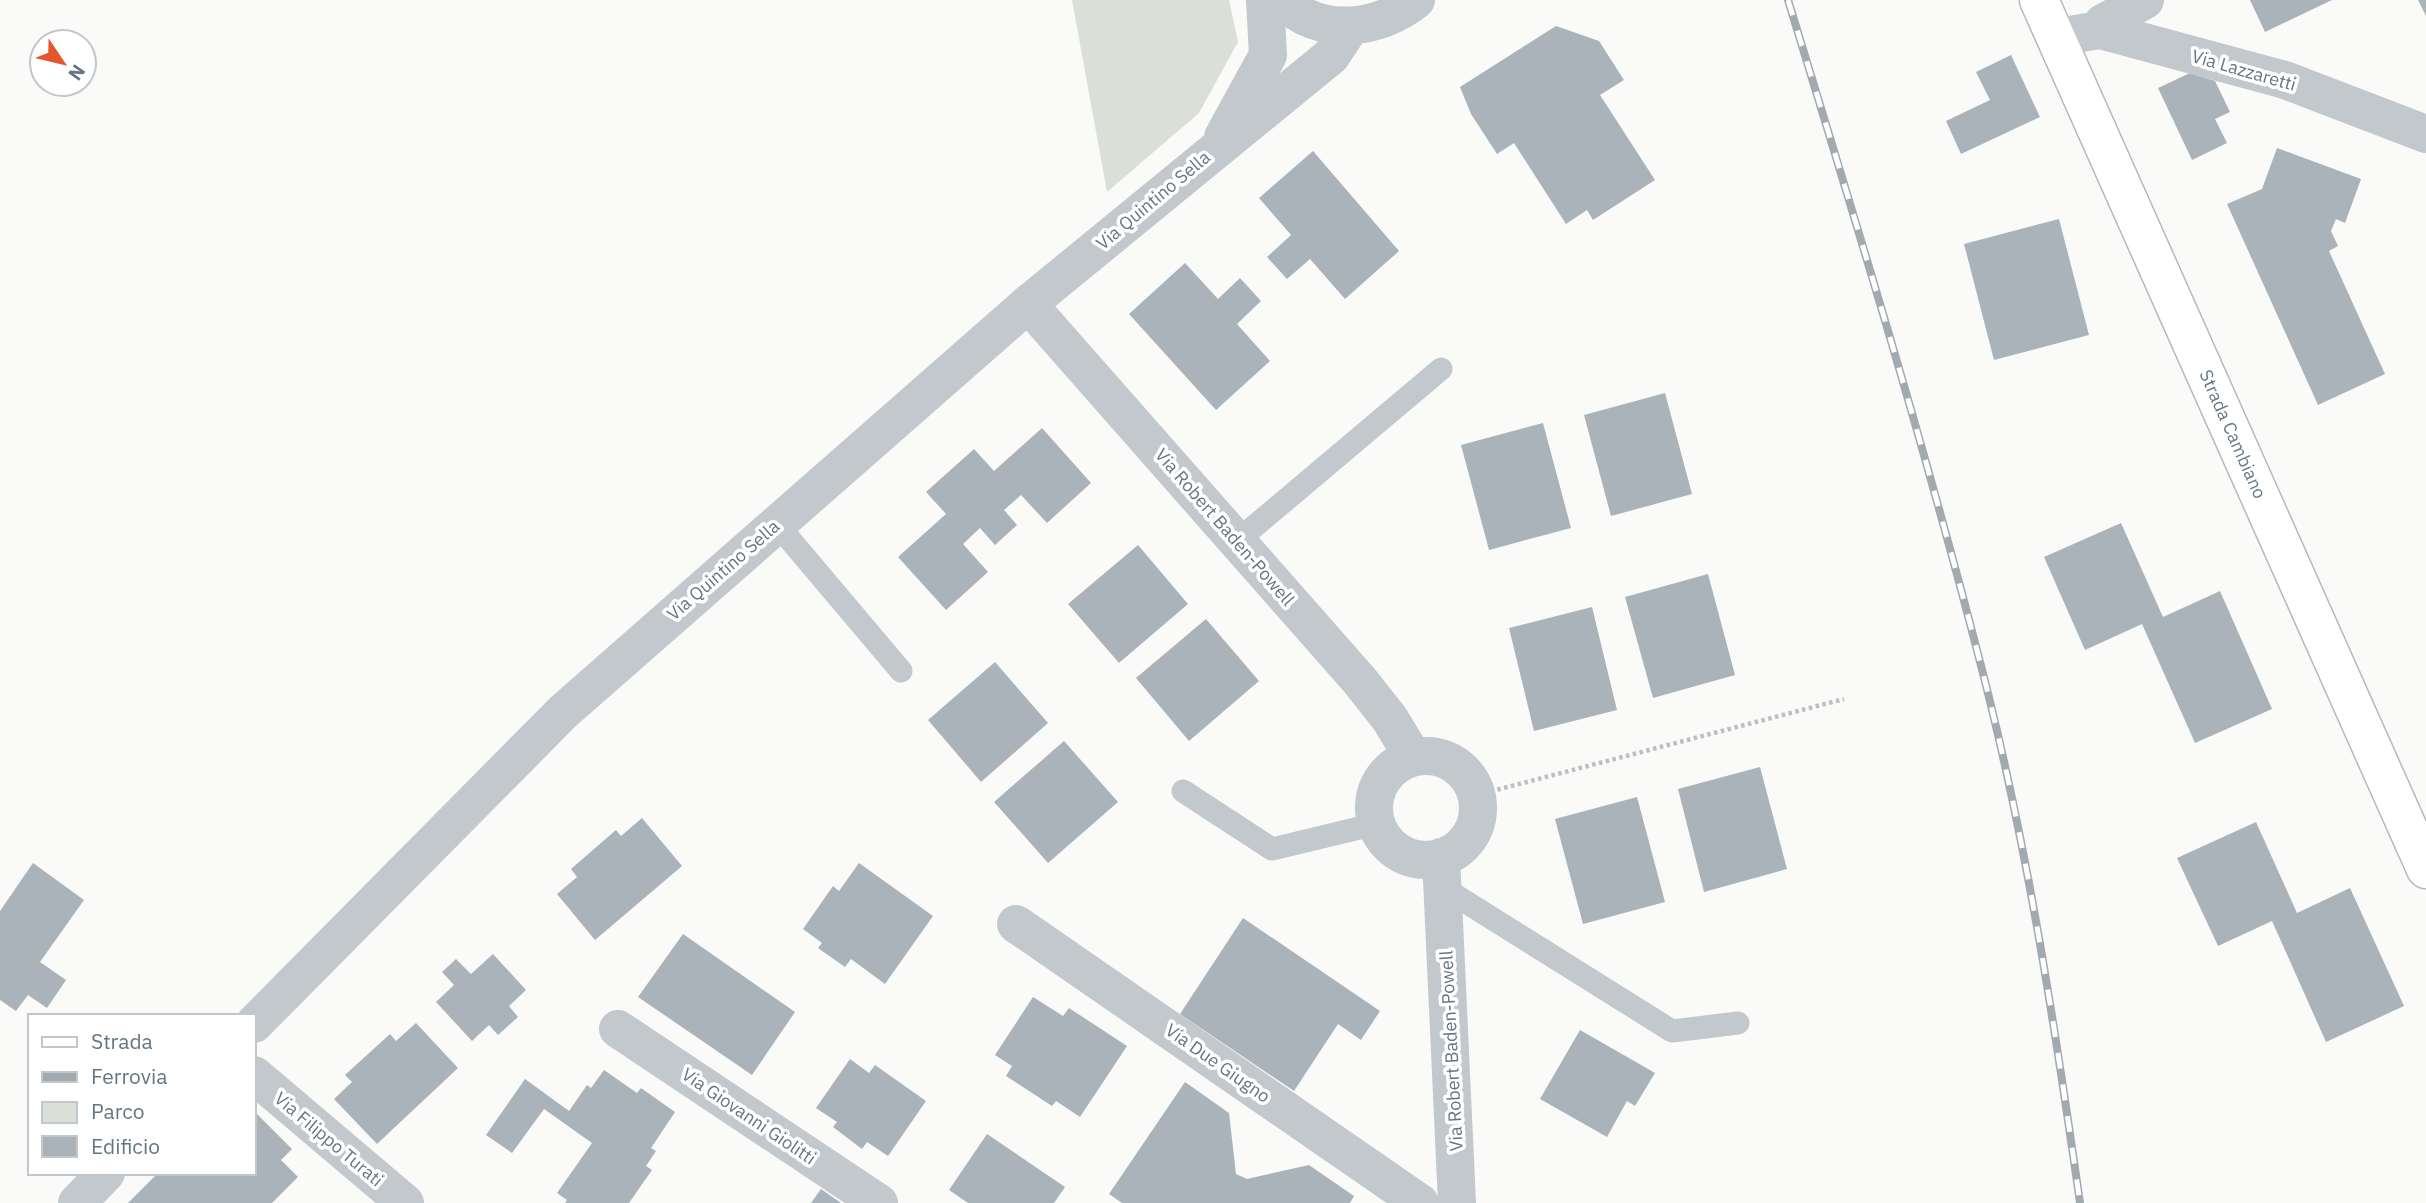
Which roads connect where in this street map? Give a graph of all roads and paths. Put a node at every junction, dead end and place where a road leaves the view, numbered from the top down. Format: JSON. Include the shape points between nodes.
{"nodes":[{"id":1,"x":1265,"y":0,"type":"edge"},
{"id":2,"x":1283,"y":0,"type":"edge"},
{"id":3,"x":1416,"y":0,"type":"edge"},
{"id":4,"x":2039,"y":0,"type":"edge"},
{"id":5,"x":2145,"y":0,"type":"edge"},
{"id":6,"x":1352,"y":26,"type":"junction"},
{"id":7,"x":2099,"y":30,"type":"junction"},
{"id":8,"x":2057,"y":37,"type":"junction"},
{"id":9,"x":2426,"y":134,"type":"edge"},
{"id":10,"x":1219,"y":144,"type":"junction"},
{"id":11,"x":1028,"y":304,"type":"junction"},
{"id":12,"x":1441,"y":369,"type":"dead end"},
{"id":13,"x":776,"y":523,"type":"junction"},
{"id":14,"x":1237,"y":541,"type":"junction"},
{"id":15,"x":901,"y":671,"type":"dead end"},
{"id":16,"x":1844,"y":699,"type":"dead end"},
{"id":17,"x":1413,"y":757,"type":"junction"},
{"id":18,"x":1184,"y":791,"type":"dead end"},
{"id":19,"x":1477,"y":794,"type":"junction"},
{"id":20,"x":1376,"y":824,"type":"junction"},
{"id":21,"x":2426,"y":869,"type":"edge"},
{"id":22,"x":1442,"y":872,"type":"junction"},
{"id":23,"x":1016,"y":924,"type":"dead end"},
{"id":24,"x":256,"y":1022,"type":"edge"},
{"id":25,"x":1738,"y":1023,"type":"dead end"},
{"id":26,"x":618,"y":1029,"type":"dead end"},
{"id":27,"x":256,"y":1077,"type":"edge"},
{"id":28,"x":104,"y":1175,"type":"edge"},
{"id":29,"x":77,"y":1203,"type":"edge"},
{"id":30,"x":405,"y":1203,"type":"edge"},
{"id":31,"x":879,"y":1203,"type":"edge"},
{"id":32,"x":1420,"y":1203,"type":"edge"},
{"id":33,"x":1457,"y":1203,"type":"edge"}],
"edges":[{"from":1,"to":10,"type":"street","name":"Via Quintino Sella","via":[[1268,55]]},
{"from":2,"to":6,"type":"street","via":[[1317,21]]},
{"from":3,"to":6,"type":"street","via":[[1379,22]]},
{"from":4,"to":8,"type":"main road","name":"Strada Cambiano"},
{"from":5,"to":7,"type":"street","via":[[2103,23]]},
{"from":6,"to":10,"type":"street","name":"Via Quintino Sella","via":[[1331,55],[1250,125]]},
{"from":7,"to":8,"type":"street","name":"Via Lazzaretti"},
{"from":7,"to":9,"type":"street","name":"Via Lazzaretti","via":[[2285,80]]},
{"from":8,"to":21,"type":"main road","name":"Strada Cambiano"},
{"from":10,"to":11,"type":"street","name":"Via Quintino Sella"},
{"from":11,"to":13,"type":"street","name":"Via Quintino Sella"},
{"from":11,"to":14,"type":"street","name":"Via Robert Baden-Powell"},
{"from":12,"to":14,"type":"lane"},
{"from":13,"to":15,"type":"lane"},
{"from":13,"to":24,"type":"street","name":"Via Quintino Sella","via":[[563,712]]},
{"from":14,"to":17,"type":"street","name":"Via Robert Baden-Powell","via":[[1360,681]]},
{"from":16,"to":19,"type":"path"},
{"from":17,"to":19,"type":"street","via":[[1436,756],[1453,763],[1467,775]]},
{"from":17,"to":20,"type":"street","via":[[1386,773],[1377,789]]},
{"from":18,"to":20,"type":"lane","via":[[1272,849]]},
{"from":19,"to":22,"type":"street","via":[[1475,825]]},
{"from":20,"to":22,"type":"street","via":[[1395,850],[1425,860]]},
{"from":22,"to":25,"type":"lane","via":[[1672,1031]]},
{"from":22,"to":33,"type":"street","name":"Via Robert Baden-Powell"},
{"from":23,"to":32,"type":"street","name":"Via Due Giugno"},
{"from":26,"to":31,"type":"street","name":"Via Giovanni Giolitti"},
{"from":27,"to":30,"type":"street","name":"Via Filippo Turati"},
{"from":28,"to":29,"type":"street"}]}
